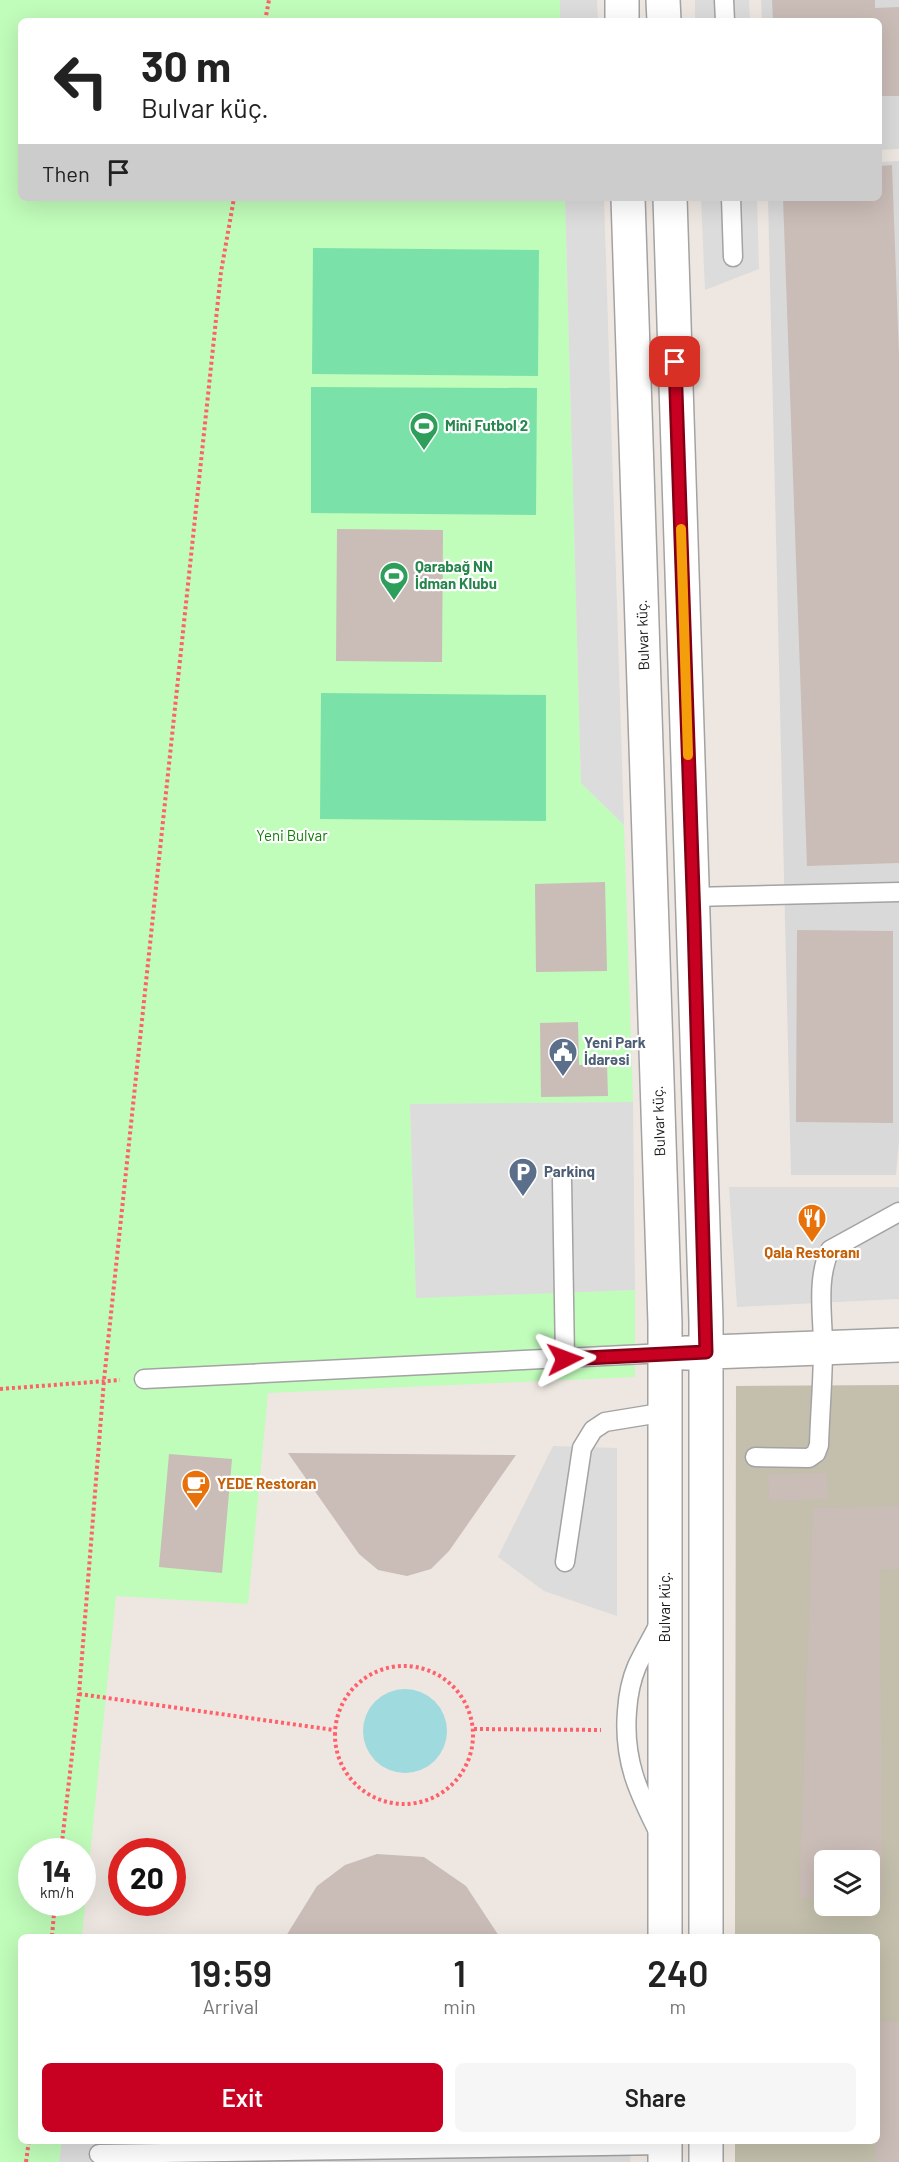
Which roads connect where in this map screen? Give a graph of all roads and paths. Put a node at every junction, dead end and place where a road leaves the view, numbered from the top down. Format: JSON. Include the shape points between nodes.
{"nodes":[{"id":1,"x":269,"y":0,"type":"edge"},
{"id":2,"x":622,"y":0,"type":"edge"},
{"id":3,"x":663,"y":0,"type":"edge"},
{"id":4,"x":724,"y":0,"type":"edge"},
{"id":5,"x":266,"y":18,"type":"edge"},
{"id":6,"x":622,"y":18,"type":"edge"},
{"id":7,"x":664,"y":18,"type":"edge"},
{"id":8,"x":724,"y":18,"type":"edge"},
{"id":9,"x":233,"y":201,"type":"edge"},
{"id":10,"x":628,"y":201,"type":"edge"},
{"id":11,"x":670,"y":201,"type":"edge"},
{"id":12,"x":731,"y":201,"type":"edge"},
{"id":13,"x":733,"y":257,"type":"dead end"},
{"id":14,"x":692,"y":854,"type":"junction"},
{"id":15,"x":651,"y":856,"type":"junction"},
{"id":16,"x":899,"y":892,"type":"edge"},
{"id":17,"x":693,"y":897,"type":"junction"},
{"id":18,"x":562,"y":1180,"type":"dead end"},
{"id":19,"x":899,"y":1212,"type":"edge"},
{"id":20,"x":899,"y":1345,"type":"edge"},
{"id":21,"x":823,"y":1348,"type":"junction"},
{"id":22,"x":706,"y":1352,"type":"junction"},
{"id":23,"x":665,"y":1353,"type":"junction"},
{"id":24,"x":565,"y":1359,"type":"junction"},
{"id":25,"x":144,"y":1379,"type":"joint"},
{"id":26,"x":104,"y":1380,"type":"junction"},
{"id":27,"x":0,"y":1389,"type":"edge"},
{"id":28,"x":666,"y":1412,"type":"junction"},
{"id":29,"x":755,"y":1457,"type":"dead end"},
{"id":30,"x":565,"y":1562,"type":"dead end"},
{"id":31,"x":665,"y":1612,"type":"junction"},
{"id":32,"x":79,"y":1694,"type":"junction"},
{"id":33,"x":474,"y":1729,"type":"junction"},
{"id":34,"x":334,"y":1730,"type":"junction"},
{"id":35,"x":625,"y":1730,"type":"junction"},
{"id":36,"x":62,"y":1838,"type":"edge"},
{"id":37,"x":665,"y":1845,"type":"junction"},
{"id":38,"x":54,"y":1916,"type":"edge"},
{"id":39,"x":52,"y":1934,"type":"edge"},
{"id":40,"x":665,"y":1934,"type":"edge"},
{"id":41,"x":706,"y":1934,"type":"edge"},
{"id":42,"x":28,"y":2144,"type":"edge"},
{"id":43,"x":706,"y":2144,"type":"edge"},
{"id":44,"x":665,"y":2149,"type":"edge"},
{"id":45,"x":99,"y":2154,"type":"dead end"},
{"id":46,"x":26,"y":2162,"type":"edge"},
{"id":47,"x":706,"y":2162,"type":"edge"}],
"edges":[{"from":1,"to":5,"type":"path"},
{"from":2,"to":6,"type":"street"},
{"from":3,"to":7,"type":"street"},
{"from":4,"to":8,"type":"lane"},
{"from":9,"to":26,"type":"path","via":[[221,272]]},
{"from":10,"to":15,"type":"street","name":"Bulvar küç."},
{"from":11,"to":14,"type":"street"},
{"from":12,"to":13,"type":"lane"},
{"from":14,"to":15,"type":"street"},
{"from":14,"to":17,"type":"street"},
{"from":15,"to":23,"type":"street","name":"Bulvar küç."},
{"from":16,"to":17,"type":"lane"},
{"from":17,"to":22,"type":"street"},
{"from":18,"to":24,"type":"lane"},
{"from":19,"to":21,"type":"lane","via":[[830,1250],[822,1278]]},
{"from":20,"to":21,"type":"street"},
{"from":21,"to":22,"type":"street"},
{"from":21,"to":29,"type":"lane","via":[[816,1453],[809,1458]]},
{"from":22,"to":23,"type":"street"},
{"from":22,"to":41,"type":"street"},
{"from":23,"to":24,"type":"lane"},
{"from":23,"to":28,"type":"street","name":"Bulvar küç."},
{"from":24,"to":25,"type":"lane"},
{"from":25,"to":26,"type":"path"},
{"from":26,"to":27,"type":"path"},
{"from":26,"to":32,"type":"path"},
{"from":28,"to":30,"type":"lane","via":[[605,1422],[593,1430],[582,1448]]},
{"from":28,"to":31,"type":"street","name":"Bulvar küç."},
{"from":31,"to":35,"type":"lane","via":[[637,1667],[628,1695]]},
{"from":31,"to":37,"type":"street","name":"Bulvar küç."},
{"from":32,"to":34,"type":"path"},
{"from":32,"to":36,"type":"path"},
{"from":33,"to":34,"type":"path","via":[[459,1691],[424,1668],[404,1665],[383,1668],[364,1677],[349,1692]]},
{"from":33,"to":34,"type":"path","via":[[473,1750],[465,1770],[435,1798],[415,1804],[394,1804],[374,1798],[357,1786],[336,1751]]},
{"from":33,"to":35,"type":"path"},
{"from":35,"to":37,"type":"lane","via":[[629,1764],[639,1796]]},
{"from":37,"to":40,"type":"street","name":"Bulvar küç."},
{"from":38,"to":39,"type":"path"},
{"from":42,"to":46,"type":"path"},
{"from":43,"to":47,"type":"street"},
{"from":44,"to":45,"type":"lane"}]}
